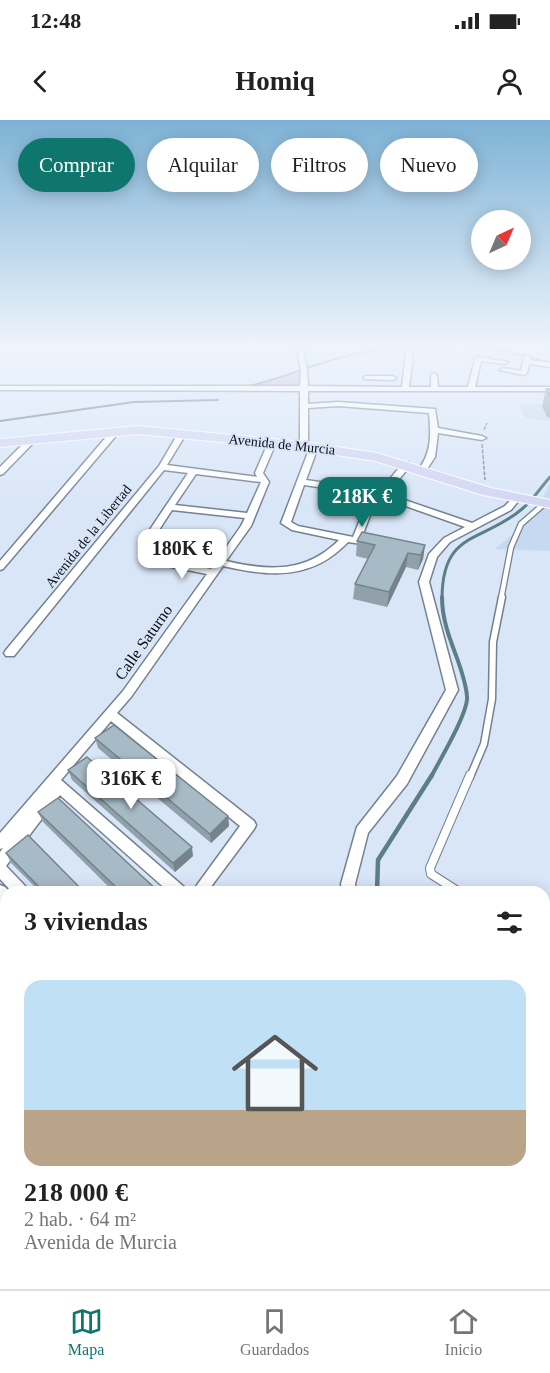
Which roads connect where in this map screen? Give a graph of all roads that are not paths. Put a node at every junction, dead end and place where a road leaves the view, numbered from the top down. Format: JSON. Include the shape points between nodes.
{"nodes":[{"id":1,"x":304,"y":402,"type":"edge"},
{"id":2,"x":304,"y":406,"type":"junction"},
{"id":3,"x":434,"y":430,"type":"junction"},
{"id":4,"x":116,"y":431,"type":"junction"},
{"id":5,"x":182,"y":434,"type":"junction"},
{"id":6,"x":482,"y":438,"type":"road end"},
{"id":7,"x":32,"y":440,"type":"junction"},
{"id":8,"x":0,"y":443,"type":"edge"},
{"id":9,"x":272,"y":443,"type":"junction"},
{"id":10,"x":309,"y":447,"type":"junction"},
{"id":11,"x":406,"y":465,"type":"junction"},
{"id":12,"x":162,"y":467,"type":"junction"},
{"id":13,"x":194,"y":470,"type":"junction"},
{"id":14,"x":422,"y":470,"type":"junction"},
{"id":15,"x":0,"y":472,"type":"edge"},
{"id":16,"x":263,"y":480,"type":"junction"},
{"id":17,"x":301,"y":482,"type":"junction"},
{"id":18,"x":379,"y":494,"type":"junction"},
{"id":19,"x":519,"y":500,"type":"junction"},
{"id":20,"x":544,"y":504,"type":"edge"},
{"id":21,"x":169,"y":507,"type":"junction"},
{"id":22,"x":250,"y":516,"type":"junction"},
{"id":23,"x":473,"y":527,"type":"junction"},
{"id":24,"x":152,"y":534,"type":"dead end"},
{"id":25,"x":351,"y":540,"type":"junction"},
{"id":26,"x":378,"y":546,"type":"edge"},
{"id":27,"x":157,"y":561,"type":"dead end"},
{"id":28,"x":0,"y":567,"type":"edge"},
{"id":29,"x":216,"y":567,"type":"junction"},
{"id":30,"x":10,"y":653,"type":"dead end"},
{"id":31,"x":110,"y":714,"type":"junction"},
{"id":32,"x":56,"y":783,"type":"junction"},
{"id":33,"x":0,"y":843,"type":"edge"},
{"id":34,"x":0,"y":863,"type":"edge"},
{"id":35,"x":0,"y":869,"type":"edge"},
{"id":36,"x":16,"y":886,"type":"edge"},
{"id":37,"x":172,"y":886,"type":"edge"},
{"id":38,"x":203,"y":886,"type":"edge"},
{"id":39,"x":348,"y":886,"type":"edge"},
{"id":40,"x":450,"y":886,"type":"edge"}],
"edges":[{"from":1,"to":2,"type":"street"},
{"from":2,"to":3,"type":"street","via":[[338,404],[432,411]]},
{"from":2,"to":10,"type":"street"},
{"from":3,"to":6,"type":"street"},
{"from":3,"to":14,"type":"street","via":[[432,455]]},
{"from":4,"to":5,"type":"main road","name":"Avenida de Murcia"},
{"from":4,"to":7,"type":"main road","name":"Avenida de Murcia"},
{"from":4,"to":28,"type":"street"},
{"from":5,"to":9,"type":"main road","name":"Avenida de Murcia"},
{"from":5,"to":12,"type":"street","name":"Avenida de la Libertad"},
{"from":7,"to":8,"type":"main road","name":"Avenida de Murcia"},
{"from":7,"to":15,"type":"street"},
{"from":9,"to":10,"type":"main road","name":"Avenida de Murcia"},
{"from":9,"to":16,"type":"street","name":"Calle Saturno","via":[[259,472]]},
{"from":10,"to":11,"type":"main road","name":"Avenida de Murcia"},
{"from":10,"to":17,"type":"street"},
{"from":11,"to":14,"type":"main road","name":"Avenida de Murcia"},
{"from":11,"to":18,"type":"street"},
{"from":12,"to":13,"type":"street"},
{"from":12,"to":30,"type":"street","name":"Avenida de la Libertad"},
{"from":13,"to":16,"type":"street"},
{"from":13,"to":21,"type":"street"},
{"from":14,"to":19,"type":"main road","name":"Avenida de Murcia"},
{"from":16,"to":22,"type":"street","name":"Calle Saturno"},
{"from":17,"to":18,"type":"street"},
{"from":17,"to":25,"type":"street","via":[[286,523]]},
{"from":18,"to":23,"type":"street"},
{"from":18,"to":25,"type":"street"},
{"from":19,"to":20,"type":"main road","name":"Avenida de Murcia"},
{"from":19,"to":23,"type":"street"},
{"from":20,"to":40,"type":"lane","via":[[521,524],[511,548],[493,642],[492,699],[484,744],[430,868],[431,874]]},
{"from":21,"to":22,"type":"street"},
{"from":21,"to":24,"type":"street"},
{"from":22,"to":29,"type":"street","name":"Calle Saturno"},
{"from":23,"to":39,"type":"street","via":[[428,555],[424,582],[452,690],[402,780],[362,831]]},
{"from":25,"to":26,"type":"street"},
{"from":25,"to":29,"type":"street","via":[[309,567],[289,571]]},
{"from":27,"to":29,"type":"street"},
{"from":29,"to":31,"type":"street","name":"Calle Saturno"},
{"from":31,"to":32,"type":"street","name":"Calle Saturno"},
{"from":31,"to":38,"type":"street","via":[[249,825]]},
{"from":32,"to":33,"type":"street","name":"Calle Saturno"},
{"from":32,"to":34,"type":"street"},
{"from":32,"to":37,"type":"street"},
{"from":35,"to":36,"type":"street"}]}
